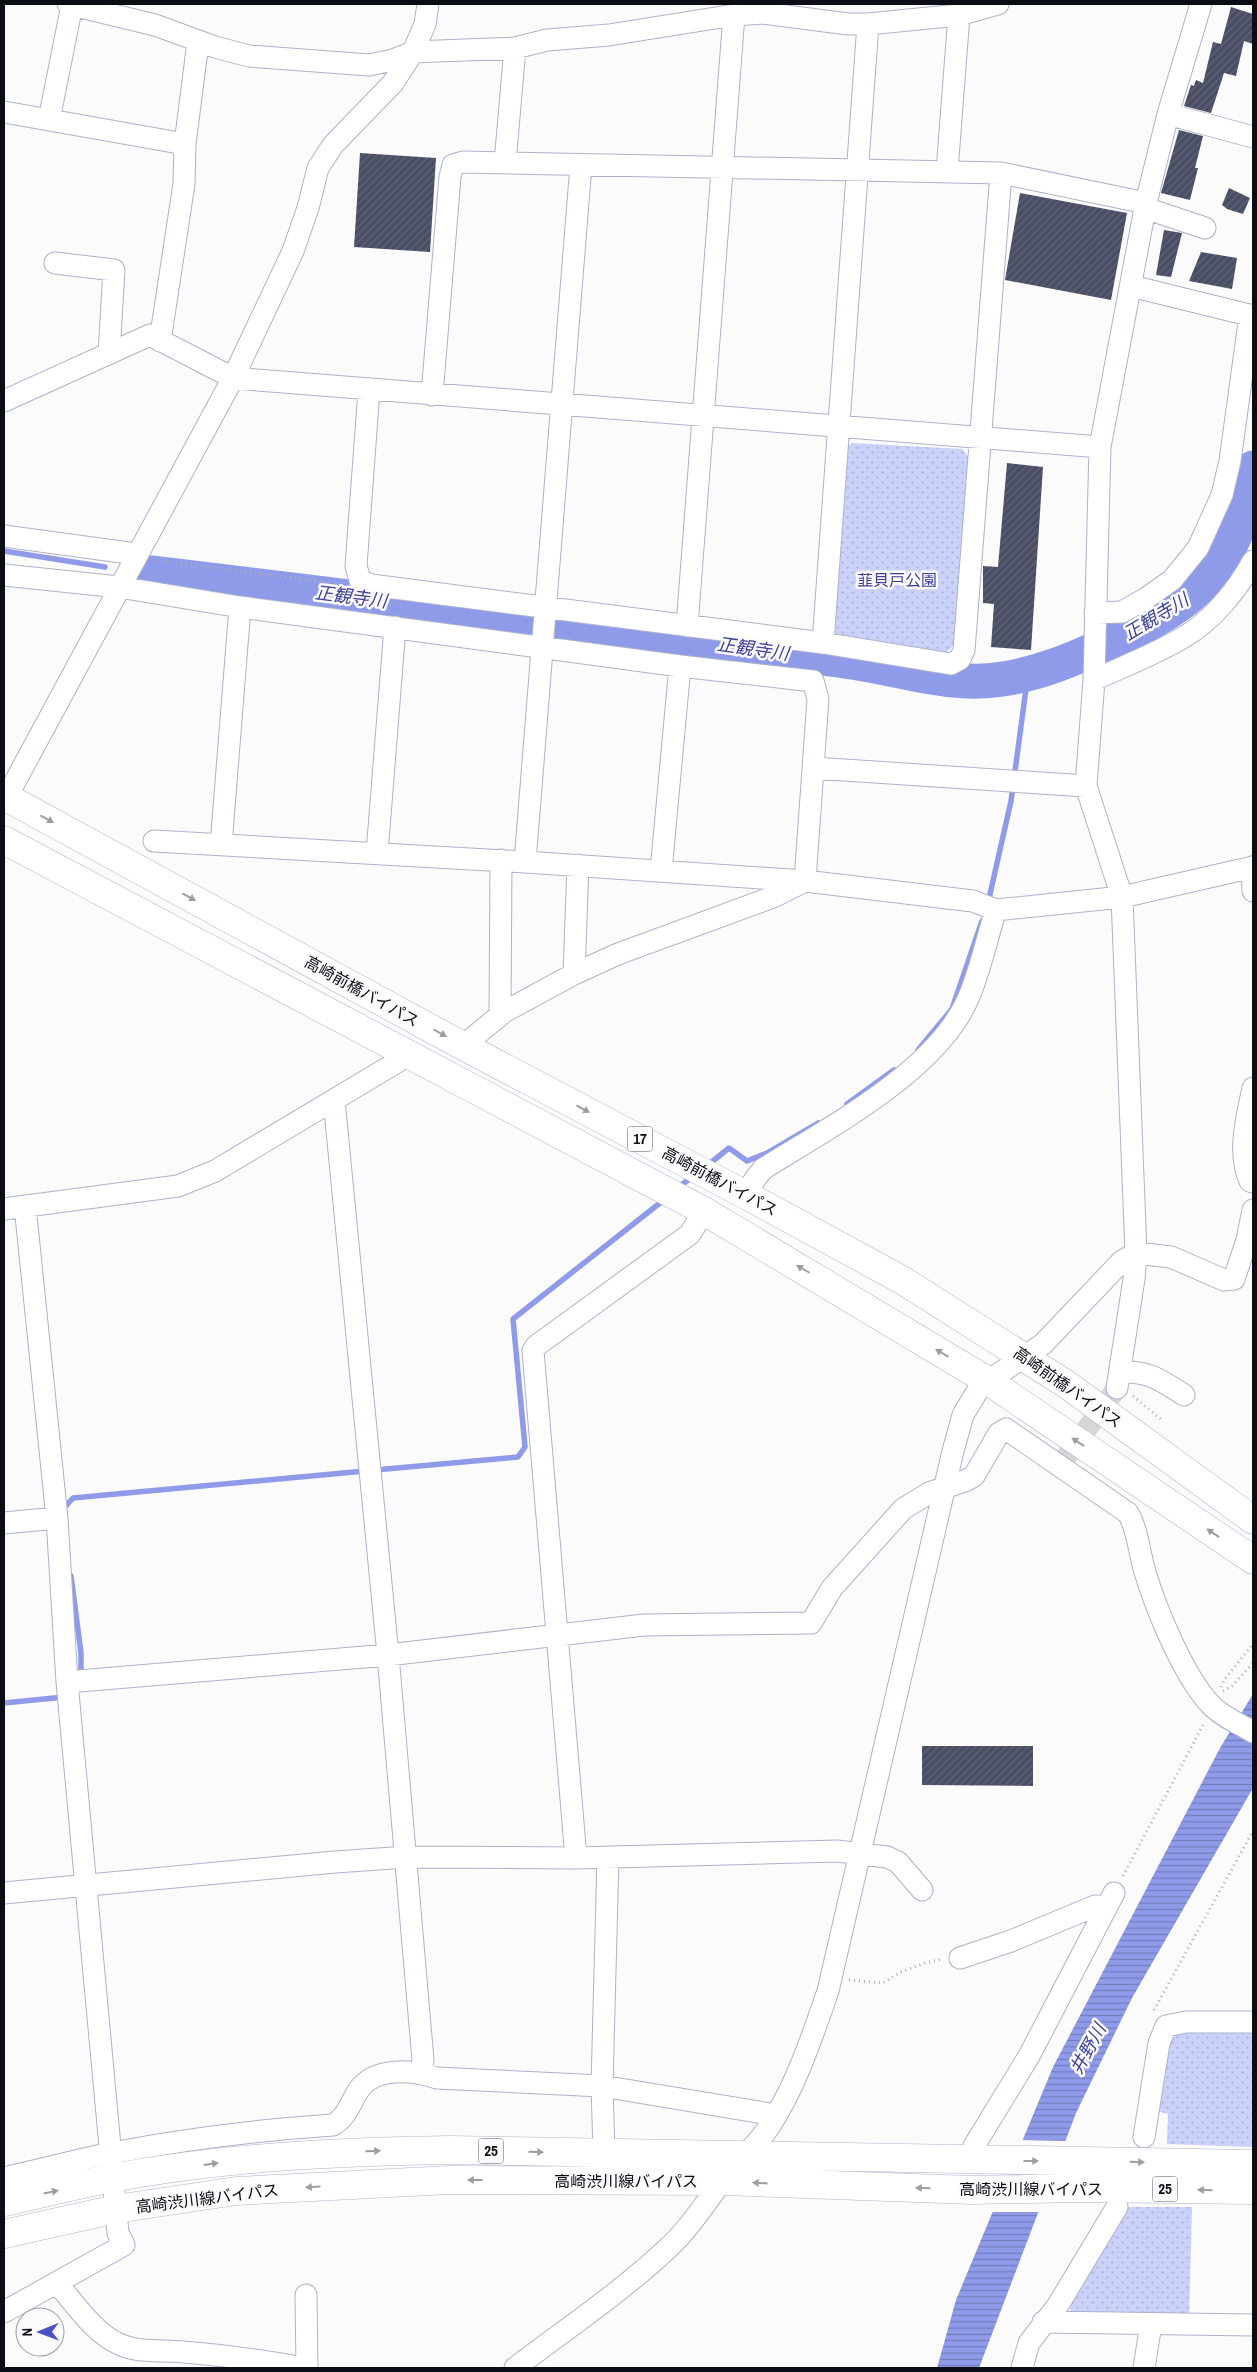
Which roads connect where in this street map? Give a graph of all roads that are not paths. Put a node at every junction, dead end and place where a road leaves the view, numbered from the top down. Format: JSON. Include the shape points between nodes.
{"nodes":[{"id":1,"x":70,"y":4,"type":"edge"},
{"id":2,"x":428,"y":4,"type":"edge"},
{"id":3,"x":998,"y":4,"type":"edge"},
{"id":4,"x":1200,"y":4,"type":"edge"},
{"id":5,"x":819,"y":12,"type":"edge"},
{"id":6,"x":959,"y":14,"type":"junction"},
{"id":7,"x":734,"y":15,"type":"junction"},
{"id":8,"x":868,"y":24,"type":"junction"},
{"id":9,"x":198,"y":42,"type":"junction"},
{"id":10,"x":515,"y":48,"type":"junction"},
{"id":11,"x":413,"y":52,"type":"junction"},
{"id":12,"x":4,"y":112,"type":"edge"},
{"id":13,"x":1168,"y":114,"type":"junction"},
{"id":14,"x":50,"y":120,"type":"junction"},
{"id":15,"x":1253,"y":137,"type":"edge"},
{"id":16,"x":186,"y":144,"type":"junction"},
{"id":17,"x":505,"y":163,"type":"junction"},
{"id":18,"x":581,"y":165,"type":"junction"},
{"id":19,"x":724,"y":168,"type":"junction"},
{"id":20,"x":858,"y":171,"type":"junction"},
{"id":21,"x":947,"y":171,"type":"junction"},
{"id":22,"x":1001,"y":173,"type":"junction"},
{"id":23,"x":1145,"y":205,"type":"junction"},
{"id":24,"x":1206,"y":228,"type":"dead end"},
{"id":25,"x":55,"y":263,"type":"dead end"},
{"id":26,"x":1131,"y":286,"type":"junction"},
{"id":27,"x":1252,"y":316,"type":"edge"},
{"id":28,"x":160,"y":341,"type":"junction"},
{"id":29,"x":109,"y":353,"type":"junction"},
{"id":30,"x":233,"y":378,"type":"junction"},
{"id":31,"x":369,"y":390,"type":"junction"},
{"id":32,"x":432,"y":395,"type":"junction"},
{"id":33,"x":4,"y":401,"type":"edge"},
{"id":34,"x":560,"y":405,"type":"junction"},
{"id":35,"x":704,"y":417,"type":"junction"},
{"id":36,"x":840,"y":428,"type":"junction"},
{"id":37,"x":980,"y":439,"type":"junction"},
{"id":38,"x":1100,"y":447,"type":"junction"},
{"id":39,"x":4,"y":536,"type":"edge"},
{"id":40,"x":136,"y":554,"type":"junction"},
{"id":41,"x":1253,"y":561,"type":"edge"},
{"id":42,"x":4,"y":575,"type":"edge"},
{"id":43,"x":119,"y":588,"type":"junction"},
{"id":44,"x":240,"y":606,"type":"junction"},
{"id":45,"x":545,"y":611,"type":"junction"},
{"id":46,"x":1095,"y":621,"type":"junction"},
{"id":47,"x":687,"y":626,"type":"junction"},
{"id":48,"x":395,"y":627,"type":"junction"},
{"id":49,"x":543,"y":643,"type":"junction"},
{"id":50,"x":823,"y":643,"type":"junction"},
{"id":51,"x":680,"y":666,"type":"junction"},
{"id":52,"x":1094,"y":673,"type":"junction"},
{"id":53,"x":814,"y":768,"type":"junction"},
{"id":54,"x":1086,"y":786,"type":"junction"},
{"id":55,"x":5,"y":799,"type":"edge"},
{"id":56,"x":4,"y":840,"type":"edge"},
{"id":57,"x":154,"y":841,"type":"dead end"},
{"id":58,"x":221,"y":845,"type":"junction"},
{"id":59,"x":377,"y":853,"type":"junction"},
{"id":60,"x":501,"y":860,"type":"junction"},
{"id":61,"x":525,"y":862,"type":"junction"},
{"id":62,"x":578,"y":865,"type":"junction"},
{"id":63,"x":1253,"y":867,"type":"edge"},
{"id":64,"x":661,"y":871,"type":"junction"},
{"id":65,"x":805,"y":881,"type":"junction"},
{"id":66,"x":1253,"y":891,"type":"edge"},
{"id":67,"x":1122,"y":896,"type":"junction"},
{"id":68,"x":995,"y":910,"type":"junction"},
{"id":69,"x":574,"y":974,"type":"junction"},
{"id":70,"x":500,"y":1015,"type":"junction"},
{"id":71,"x":463,"y":1046,"type":"junction"},
{"id":72,"x":409,"y":1055,"type":"junction"},
{"id":73,"x":1253,"y":1088,"type":"edge"},
{"id":74,"x":334,"y":1100,"type":"junction"},
{"id":75,"x":1253,"y":1182,"type":"edge"},
{"id":76,"x":746,"y":1194,"type":"junction"},
{"id":77,"x":25,"y":1206,"type":"junction"},
{"id":78,"x":4,"y":1209,"type":"edge"},
{"id":79,"x":1253,"y":1210,"type":"edge"},
{"id":80,"x":704,"y":1211,"type":"junction"},
{"id":81,"x":1136,"y":1253,"type":"junction"},
{"id":82,"x":1025,"y":1357,"type":"junction"},
{"id":83,"x":988,"y":1381,"type":"junction"},
{"id":84,"x":1184,"y":1395,"type":"dead end"},
{"id":85,"x":944,"y":1488,"type":"junction"},
{"id":86,"x":57,"y":1518,"type":"junction"},
{"id":87,"x":1253,"y":1520,"type":"edge"},
{"id":88,"x":4,"y":1524,"type":"edge"},
{"id":89,"x":1253,"y":1560,"type":"edge"},
{"id":90,"x":558,"y":1635,"type":"junction"},
{"id":91,"x":388,"y":1654,"type":"junction"},
{"id":92,"x":67,"y":1682,"type":"junction"},
{"id":93,"x":1253,"y":1732,"type":"edge"},
{"id":94,"x":859,"y":1854,"type":"junction"},
{"id":95,"x":406,"y":1857,"type":"junction"},
{"id":96,"x":608,"y":1857,"type":"junction"},
{"id":97,"x":576,"y":1858,"type":"junction"},
{"id":98,"x":86,"y":1885,"type":"junction"},
{"id":99,"x":922,"y":1890,"type":"dead end"},
{"id":100,"x":4,"y":1893,"type":"edge"},
{"id":101,"x":960,"y":1958,"type":"road end"},
{"id":102,"x":1253,"y":2022,"type":"edge"},
{"id":103,"x":421,"y":2073,"type":"junction"},
{"id":104,"x":602,"y":2086,"type":"junction"},
{"id":105,"x":776,"y":2115,"type":"junction"},
{"id":106,"x":1144,"y":2136,"type":"dead end"},
{"id":107,"x":604,"y":2153,"type":"junction"},
{"id":108,"x":746,"y":2154,"type":"junction"},
{"id":109,"x":977,"y":2160,"type":"junction"},
{"id":110,"x":1253,"y":2164,"type":"edge"},
{"id":111,"x":112,"y":2166,"type":"junction"},
{"id":112,"x":4,"y":2178,"type":"edge"},
{"id":113,"x":723,"y":2181,"type":"junction"},
{"id":114,"x":1253,"y":2190,"type":"edge"},
{"id":115,"x":4,"y":2202,"type":"edge"},
{"id":116,"x":1117,"y":2207,"type":"dead end"},
{"id":117,"x":116,"y":2209,"type":"junction"},
{"id":118,"x":4,"y":2234,"type":"edge"},
{"id":119,"x":57,"y":2283,"type":"junction"},
{"id":120,"x":306,"y":2296,"type":"dead end"},
{"id":121,"x":4,"y":2312,"type":"edge"},
{"id":122,"x":1043,"y":2322,"type":"junction"},
{"id":123,"x":1151,"y":2324,"type":"junction"},
{"id":124,"x":1253,"y":2325,"type":"edge"},
{"id":125,"x":306,"y":2368,"type":"edge"},
{"id":126,"x":515,"y":2368,"type":"edge"},
{"id":127,"x":1022,"y":2368,"type":"edge"},
{"id":128,"x":1144,"y":2368,"type":"edge"}],
"edges":[{"from":1,"to":9,"type":"street","via":[[155,26]]},
{"from":1,"to":14,"type":"street"},
{"from":2,"to":11,"type":"street","via":[[425,24]]},
{"from":3,"to":6,"type":"street"},
{"from":4,"to":13,"type":"street"},
{"from":5,"to":7,"type":"street"},
{"from":5,"to":8,"type":"street"},
{"from":6,"to":8,"type":"street"},
{"from":6,"to":21,"type":"street"},
{"from":7,"to":10,"type":"street","via":[[609,35],[547,40]]},
{"from":7,"to":19,"type":"street"},
{"from":8,"to":20,"type":"street"},
{"from":9,"to":11,"type":"street","via":[[249,56],[336,64],[370,65]]},
{"from":9,"to":16,"type":"street"},
{"from":10,"to":11,"type":"street"},
{"from":10,"to":17,"type":"street"},
{"from":11,"to":30,"type":"street","via":[[394,83],[333,145],[318,168],[294,251]]},
{"from":12,"to":14,"type":"street"},
{"from":13,"to":15,"type":"street"},
{"from":13,"to":23,"type":"street"},
{"from":14,"to":16,"type":"street"},
{"from":16,"to":28,"type":"street","via":[[184,184]]},
{"from":17,"to":18,"type":"street"},
{"from":17,"to":32,"type":"street","via":[[463,162],[453,165]]},
{"from":18,"to":19,"type":"street"},
{"from":18,"to":34,"type":"street"},
{"from":19,"to":20,"type":"street"},
{"from":19,"to":35,"type":"street"},
{"from":20,"to":21,"type":"street"},
{"from":20,"to":36,"type":"street"},
{"from":21,"to":22,"type":"street"},
{"from":22,"to":23,"type":"street"},
{"from":22,"to":37,"type":"street"},
{"from":23,"to":24,"type":"street"},
{"from":23,"to":26,"type":"street"},
{"from":25,"to":29,"type":"street","via":[[114,270]]},
{"from":26,"to":27,"type":"street"},
{"from":26,"to":38,"type":"street"},
{"from":27,"to":46,"type":"street","via":[[1230,461],[1222,495],[1198,548],[1172,580],[1122,612]]},
{"from":28,"to":29,"type":"street","via":[[150,335]]},
{"from":28,"to":30,"type":"street"},
{"from":29,"to":33,"type":"street"},
{"from":30,"to":31,"type":"street"},
{"from":30,"to":40,"type":"street"},
{"from":31,"to":32,"type":"street"},
{"from":31,"to":45,"type":"street","via":[[356,566],[360,580],[371,585]]},
{"from":32,"to":34,"type":"street"},
{"from":34,"to":35,"type":"street"},
{"from":34,"to":45,"type":"street"},
{"from":35,"to":36,"type":"street"},
{"from":35,"to":47,"type":"street"},
{"from":36,"to":37,"type":"street"},
{"from":36,"to":50,"type":"street"},
{"from":37,"to":38,"type":"street"},
{"from":37,"to":50,"type":"street","via":[[964,650],[960,659],[951,664]]},
{"from":38,"to":46,"type":"street"},
{"from":39,"to":40,"type":"street"},
{"from":40,"to":43,"type":"street"},
{"from":41,"to":52,"type":"street","via":[[1241,584],[1185,637]]},
{"from":42,"to":43,"type":"street"},
{"from":43,"to":44,"type":"street"},
{"from":43,"to":55,"type":"street"},
{"from":44,"to":48,"type":"street"},
{"from":44,"to":58,"type":"street"},
{"from":45,"to":47,"type":"street"},
{"from":45,"to":49,"type":"street"},
{"from":46,"to":52,"type":"street"},
{"from":47,"to":50,"type":"street"},
{"from":48,"to":49,"type":"street"},
{"from":48,"to":59,"type":"street"},
{"from":49,"to":51,"type":"street"},
{"from":49,"to":61,"type":"street"},
{"from":51,"to":53,"type":"street","via":[[813,681],[818,699]]},
{"from":51,"to":64,"type":"street"},
{"from":52,"to":54,"type":"street"},
{"from":53,"to":54,"type":"street"},
{"from":53,"to":65,"type":"street"},
{"from":54,"to":67,"type":"street"},
{"from":55,"to":71,"type":"main road","name":"高崎前橋バイパス","number":"17","one_way":true},
{"from":56,"to":72,"type":"main road","name":"高崎前橋バイパス","number":"17"},
{"from":57,"to":58,"type":"street"},
{"from":58,"to":59,"type":"street"},
{"from":59,"to":60,"type":"street"},
{"from":60,"to":61,"type":"street"},
{"from":60,"to":70,"type":"street"},
{"from":61,"to":62,"type":"street"},
{"from":62,"to":64,"type":"street"},
{"from":62,"to":69,"type":"street"},
{"from":63,"to":66,"type":"street"},
{"from":63,"to":67,"type":"street"},
{"from":64,"to":65,"type":"street"},
{"from":65,"to":68,"type":"street","via":[[975,902]]},
{"from":65,"to":69,"type":"street","via":[[773,897],[618,954]]},
{"from":67,"to":68,"type":"street"},
{"from":67,"to":81,"type":"street"},
{"from":68,"to":76,"type":"street","via":[[967,1001],[940,1041],[915,1067],[879,1095],[763,1169]]},
{"from":69,"to":70,"type":"street"},
{"from":70,"to":71,"type":"street"},
{"from":71,"to":76,"type":"main road","name":"高崎前橋バイパス","number":"17","one_way":true},
{"from":72,"to":74,"type":"street"},
{"from":72,"to":80,"type":"main road","name":"高崎前橋バイパス","number":"17"},
{"from":73,"to":75,"type":"street","via":[[1245,1127],[1246,1171]]},
{"from":74,"to":77,"type":"street","via":[[215,1171],[178,1186]]},
{"from":74,"to":91,"type":"street"},
{"from":76,"to":82,"type":"main road","name":"高崎前橋バイパス","number":"17","via":[[902,1280]]},
{"from":77,"to":78,"type":"street"},
{"from":77,"to":86,"type":"street"},
{"from":79,"to":81,"type":"street","via":[[1234,1279],[1224,1280],[1171,1257]]},
{"from":83,"to":80,"type":"main road","name":"高崎前橋バイパス","number":"17","one_way":true},
{"from":80,"to":90,"type":"street","via":[[690,1234],[533,1351]]},
{"from":81,"to":82,"type":"street","via":[[1122,1261],[1043,1344]]},
{"from":81,"to":84,"type":"street","via":[[1122,1384],[1140,1371]]},
{"from":82,"to":83,"type":"street"},
{"from":82,"to":87,"type":"main road","name":"高崎前橋バイパス","number":"17"},
{"from":83,"to":85,"type":"street","via":[[978,1390],[963,1415]]},
{"from":89,"to":83,"type":"main road","name":"高崎前橋バイパス","number":"17","one_way":true},
{"from":85,"to":90,"type":"street","via":[[917,1499],[903,1509],[832,1588],[811,1623],[657,1624]]},
{"from":85,"to":93,"type":"street","via":[[974,1476],[998,1433],[1006,1429],[1061,1463],[1128,1513],[1156,1604],[1202,1693],[1210,1716]]},
{"from":85,"to":94,"type":"street"},
{"from":86,"to":88,"type":"street"},
{"from":86,"to":92,"type":"street"},
{"from":90,"to":91,"type":"street"},
{"from":90,"to":97,"type":"street"},
{"from":91,"to":92,"type":"street"},
{"from":91,"to":95,"type":"street"},
{"from":92,"to":98,"type":"street"},
{"from":94,"to":96,"type":"street","via":[[837,1851]]},
{"from":94,"to":99,"type":"street","via":[[887,1857],[898,1862]]},
{"from":94,"to":105,"type":"street","via":[[828,1991],[796,2077]]},
{"from":95,"to":97,"type":"street"},
{"from":95,"to":98,"type":"street"},
{"from":95,"to":103,"type":"street","via":[[423,2060]]},
{"from":96,"to":97,"type":"street"},
{"from":96,"to":104,"type":"street"},
{"from":98,"to":100,"type":"street"},
{"from":98,"to":111,"type":"street"},
{"from":101,"to":109,"type":"street","via":[[1011,1941],[1111,1899],[1029,2056],[974,2146]]},
{"from":102,"to":106,"type":"street","via":[[1186,2022],[1166,2026],[1160,2043]]},
{"from":103,"to":104,"type":"street","via":[[437,2078]]},
{"from":103,"to":111,"type":"street","via":[[387,2074],[367,2080],[341,2121],[332,2125],[241,2133]]},
{"from":104,"to":105,"type":"street"},
{"from":104,"to":107,"type":"street"},
{"from":105,"to":108,"type":"street"},
{"from":107,"to":108,"type":"main road","name":"高崎渋川線バイパス","number":"25"},
{"from":111,"to":107,"type":"main road","name":"高崎渋川線バイパス","number":"25","one_way":true,"via":[[230,2162],[350,2151]]},
{"from":108,"to":109,"type":"main road","name":"高崎渋川線バイパス","number":"25"},
{"from":108,"to":113,"type":"street"},
{"from":109,"to":110,"type":"main road","name":"高崎渋川線バイパス","number":"25","one_way":true},
{"from":111,"to":112,"type":"street"},
{"from":115,"to":111,"type":"main road","name":"高崎渋川線バイパス","number":"25","one_way":true},
{"from":111,"to":117,"type":"street"},
{"from":114,"to":113,"type":"main road","name":"高崎渋川線バイパス","number":"25","one_way":true,"via":[[972,2190]]},
{"from":113,"to":117,"type":"main road","name":"高崎渋川線バイパス","number":"25","one_way":true,"via":[[440,2181],[236,2191]]},
{"from":113,"to":126,"type":"street","via":[[690,2226],[667,2250]]},
{"from":116,"to":122,"type":"street","via":[[1058,2304]]},
{"from":117,"to":118,"type":"main road","name":"高崎渋川線バイパス","number":"25"},
{"from":117,"to":119,"type":"street","via":[[118,2233],[124,2245]]},
{"from":119,"to":121,"type":"street"},
{"from":119,"to":125,"type":"street","via":[[95,2326],[119,2344],[136,2349],[236,2357]]},
{"from":120,"to":125,"type":"street"},
{"from":122,"to":123,"type":"street"},
{"from":122,"to":127,"type":"street","via":[[1029,2343]]},
{"from":123,"to":124,"type":"street"},
{"from":123,"to":128,"type":"street"}]}
